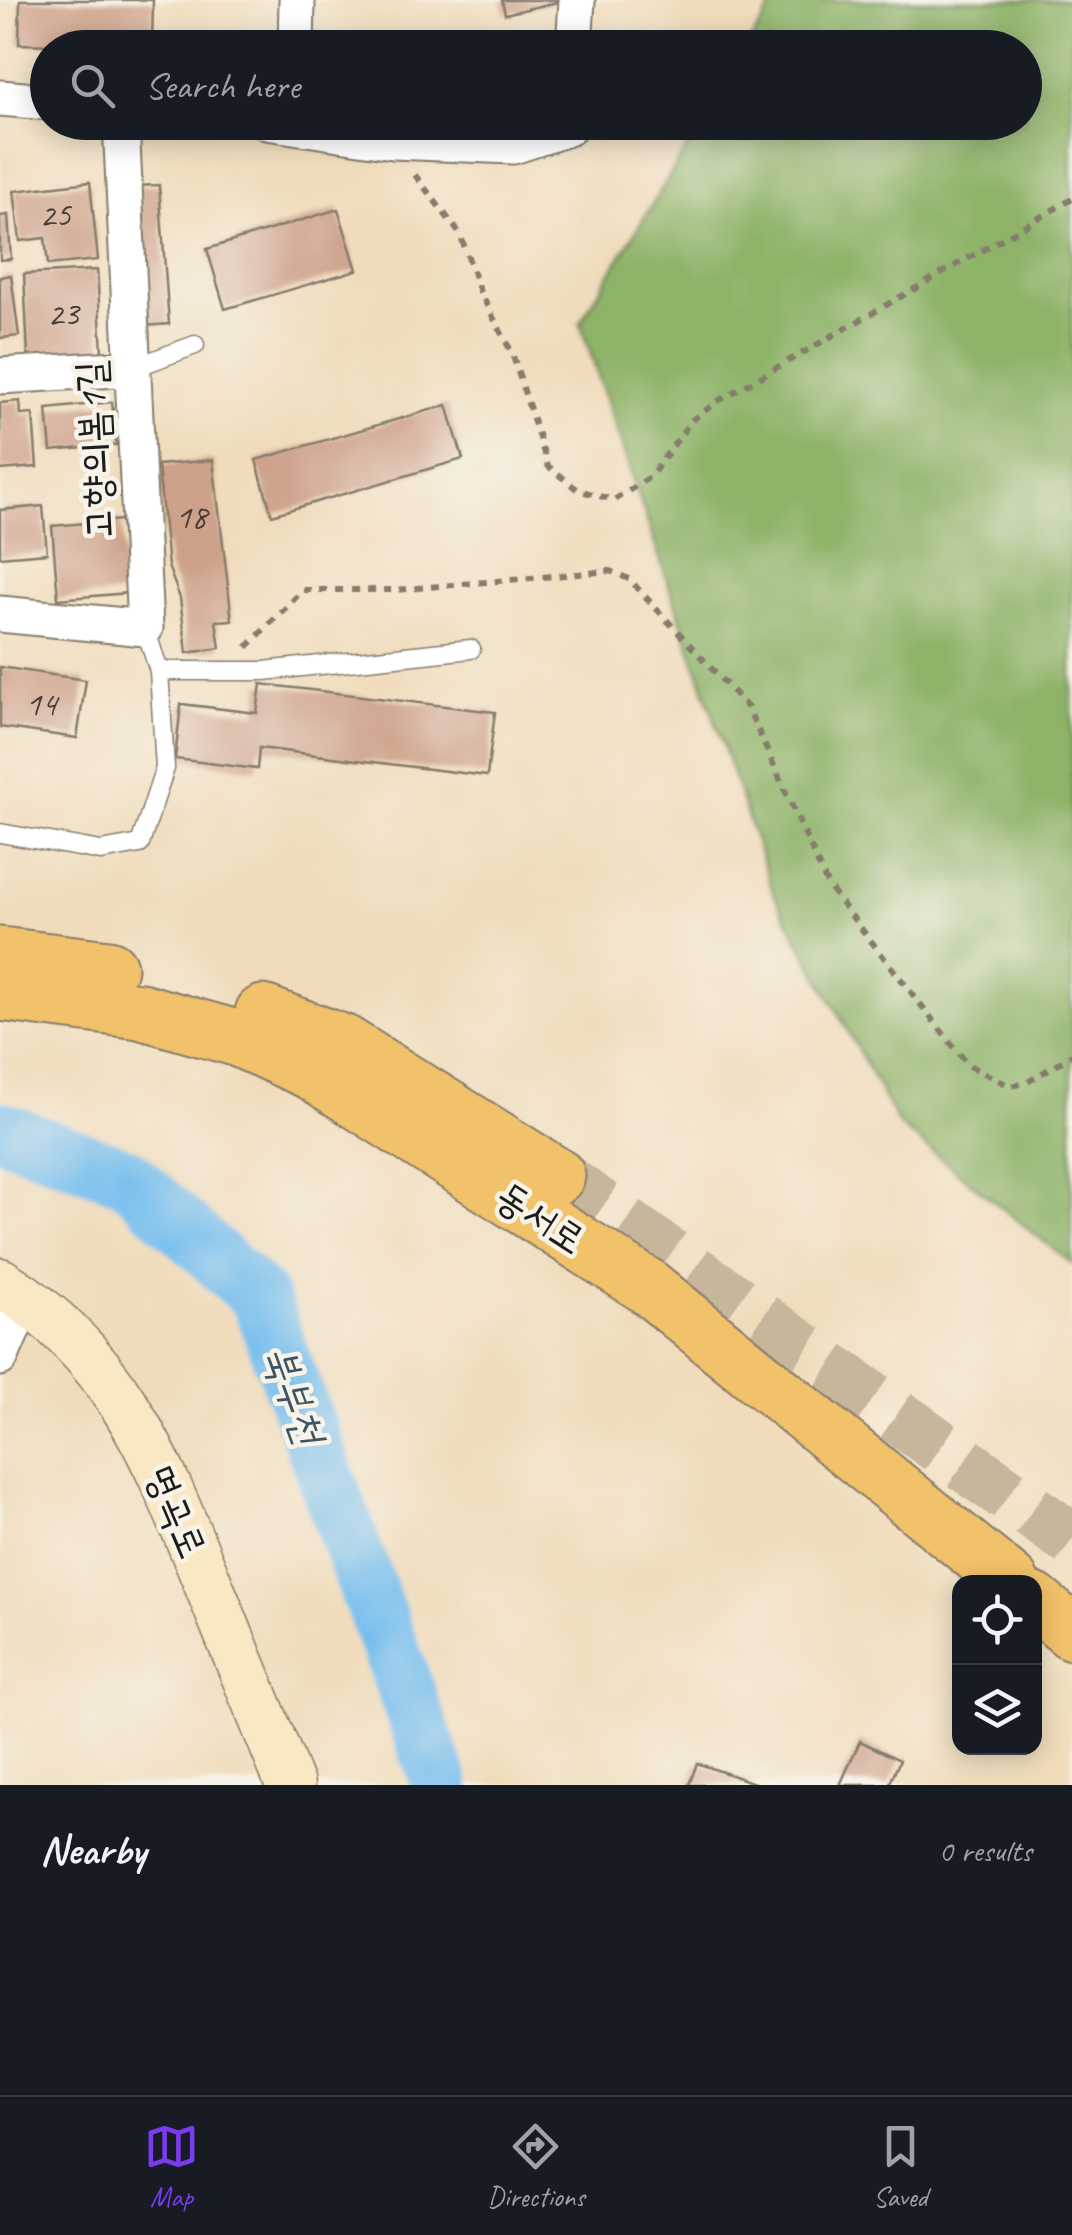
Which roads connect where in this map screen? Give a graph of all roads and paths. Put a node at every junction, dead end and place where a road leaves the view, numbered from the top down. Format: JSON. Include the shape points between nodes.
{"nodes":[{"id":1,"x":296,"y":0,"type":"edge"},
{"id":2,"x":577,"y":0,"type":"edge"},
{"id":3,"x":296,"y":30,"type":"edge"},
{"id":4,"x":575,"y":30,"type":"edge"},
{"id":5,"x":0,"y":98,"type":"edge"},
{"id":6,"x":30,"y":100,"type":"edge"},
{"id":7,"x":122,"y":140,"type":"edge"},
{"id":8,"x":387,"y":140,"type":"edge"},
{"id":9,"x":531,"y":140,"type":"edge"},
{"id":10,"x":393,"y":141,"type":"junction"},
{"id":11,"x":1072,"y":199,"type":"edge"},
{"id":12,"x":195,"y":345,"type":"dead end"},
{"id":13,"x":133,"y":368,"type":"junction"},
{"id":14,"x":0,"y":376,"type":"edge"},
{"id":15,"x":0,"y":614,"type":"edge"},
{"id":16,"x":145,"y":628,"type":"junction"},
{"id":17,"x":471,"y":649,"type":"dead end"},
{"id":18,"x":229,"y":652,"type":"dead end"},
{"id":19,"x":158,"y":671,"type":"junction"},
{"id":20,"x":0,"y":833,"type":"edge"},
{"id":21,"x":0,"y":955,"type":"edge"},
{"id":22,"x":0,"y":993,"type":"edge"},
{"id":23,"x":1072,"y":1055,"type":"edge"},
{"id":24,"x":556,"y":1176,"type":"tunnel mouth"},
{"id":25,"x":13,"y":1290,"type":"edge"},
{"id":26,"x":0,"y":1358,"type":"edge"},
{"id":27,"x":1003,"y":1575,"type":"edge"},
{"id":28,"x":1042,"y":1608,"type":"edge"},
{"id":29,"x":1072,"y":1632,"type":"edge"},
{"id":30,"x":290,"y":1785,"type":"edge"}],
"edges":[{"from":1,"to":3,"type":"street"},
{"from":2,"to":4,"type":"street"},
{"from":5,"to":6,"type":"street"},
{"from":7,"to":13,"type":"street","name":"고향의봄1길"},
{"from":8,"to":10,"type":"street"},
{"from":9,"to":10,"type":"street","via":[[513,146]]},
{"from":10,"to":11,"type":"path","via":[[460,234],[512,353],[548,466],[578,490],[614,500],[650,477],[679,435],[720,400]]},
{"from":12,"to":13,"type":"lane"},
{"from":13,"to":14,"type":"street"},
{"from":13,"to":16,"type":"street","name":"고향의봄1길"},
{"from":15,"to":16,"type":"street"},
{"from":16,"to":19,"type":"lane"},
{"from":17,"to":19,"type":"lane","via":[[264,671]]},
{"from":18,"to":23,"type":"path","via":[[247,647],[303,590],[395,590],[610,571],[629,580],[748,708],[828,886],[968,1064],[1010,1086]]},
{"from":19,"to":20,"type":"lane","via":[[165,768],[140,844],[101,851]]},
{"from":21,"to":24,"type":"highway","name":"동서로","via":[[128,971],[344,1044]]},
{"from":22,"to":27,"type":"highway","name":"동서로","via":[[140,1011],[236,1038],[312,1072],[647,1286]]},
{"from":25,"to":26,"type":"street"},
{"from":25,"to":30,"type":"main road","name":"명곡로","via":[[69,1332],[131,1413],[163,1474]]},
{"from":28,"to":29,"type":"highway"}]}
